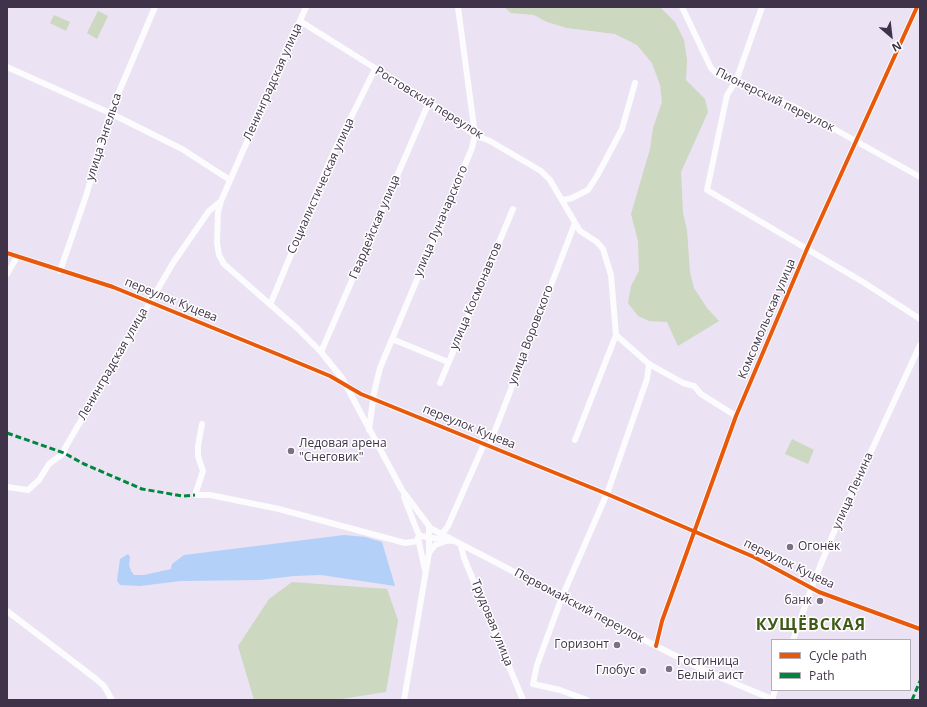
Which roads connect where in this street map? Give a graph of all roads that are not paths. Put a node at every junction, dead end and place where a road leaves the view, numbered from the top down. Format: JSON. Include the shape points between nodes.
{"nodes":[{"id":1,"x":155,"y":7,"type":"edge"},
{"id":2,"x":458,"y":7,"type":"edge"},
{"id":3,"x":682,"y":7,"type":"edge"},
{"id":4,"x":762,"y":7,"type":"edge"},
{"id":5,"x":917,"y":7,"type":"edge"},
{"id":6,"x":303,"y":9,"type":"edge"},
{"id":7,"x":300,"y":21,"type":"junction"},
{"id":8,"x":7,"y":68,"type":"edge"},
{"id":9,"x":375,"y":69,"type":"junction"},
{"id":10,"x":736,"y":81,"type":"junction"},
{"id":11,"x":635,"y":83,"type":"dead end"},
{"id":12,"x":429,"y":102,"type":"junction"},
{"id":13,"x":110,"y":113,"type":"junction"},
{"id":14,"x":475,"y":135,"type":"junction"},
{"id":15,"x":856,"y":140,"type":"junction"},
{"id":16,"x":920,"y":177,"type":"edge"},
{"id":17,"x":230,"y":180,"type":"junction"},
{"id":18,"x":563,"y":200,"type":"junction"},
{"id":19,"x":221,"y":201,"type":"junction"},
{"id":20,"x":512,"y":209,"type":"dead end"},
{"id":21,"x":575,"y":223,"type":"junction"},
{"id":22,"x":217,"y":244,"type":"joint"},
{"id":23,"x":807,"y":249,"type":"junction"},
{"id":24,"x":7,"y":253,"type":"edge"},
{"id":25,"x":17,"y":257,"type":"junction"},
{"id":26,"x":60,"y":270,"type":"junction"},
{"id":27,"x":7,"y":274,"type":"edge"},
{"id":28,"x":149,"y":301,"type":"junction"},
{"id":29,"x":270,"y":305,"type":"junction"},
{"id":30,"x":920,"y":319,"type":"edge"},
{"id":31,"x":616,"y":335,"type":"junction"},
{"id":32,"x":392,"y":339,"type":"junction"},
{"id":33,"x":920,"y":345,"type":"edge"},
{"id":34,"x":321,"y":352,"type":"junction"},
{"id":35,"x":448,"y":362,"type":"junction"},
{"id":36,"x":649,"y":364,"type":"junction"},
{"id":37,"x":440,"y":383,"type":"dead end"},
{"id":38,"x":346,"y":386,"type":"junction"},
{"id":39,"x":373,"y":398,"type":"junction"},
{"id":40,"x":736,"y":416,"type":"junction"},
{"id":41,"x":202,"y":424,"type":"dead end"},
{"id":42,"x":369,"y":430,"type":"junction"},
{"id":43,"x":575,"y":440,"type":"dead end"},
{"id":44,"x":486,"y":445,"type":"junction"},
{"id":45,"x":7,"y":487,"type":"edge"},
{"id":46,"x":402,"y":490,"type":"junction"},
{"id":47,"x":606,"y":496,"type":"junction"},
{"id":48,"x":425,"y":532,"type":"junction"},
{"id":49,"x":694,"y":532,"type":"junction"},
{"id":50,"x":442,"y":534,"type":"junction"},
{"id":51,"x":418,"y":541,"type":"junction"},
{"id":52,"x":446,"y":541,"type":"junction"},
{"id":53,"x":453,"y":541,"type":"junction"},
{"id":54,"x":461,"y":546,"type":"junction"},
{"id":55,"x":429,"y":553,"type":"junction"},
{"id":56,"x":426,"y":573,"type":"junction"},
{"id":57,"x":812,"y":588,"type":"junction"},
{"id":58,"x":562,"y":597,"type":"junction"},
{"id":59,"x":7,"y":611,"type":"edge"},
{"id":60,"x":920,"y":629,"type":"edge"},
{"id":61,"x":793,"y":639,"type":"edge"},
{"id":62,"x":656,"y":646,"type":"junction"},
{"id":63,"x":112,"y":700,"type":"edge"},
{"id":64,"x":404,"y":700,"type":"edge"},
{"id":65,"x":523,"y":700,"type":"edge"},
{"id":66,"x":587,"y":700,"type":"edge"},
{"id":67,"x":772,"y":700,"type":"edge"}],
"edges":[{"from":1,"to":13,"type":"street","name":"улица Энгельса"},
{"from":2,"to":14,"type":"street","name":"улица Луначарского"},
{"from":3,"to":10,"type":"street","name":"Пионерский переулок","via":[[710,68],[718,75]]},
{"from":4,"to":10,"type":"street"},
{"from":5,"to":15,"type":"street","name":"Комсомольская улица"},
{"from":6,"to":7,"type":"street","name":"Ленинградская улица"},
{"from":7,"to":9,"type":"street","name":"Ростовский переулок"},
{"from":7,"to":17,"type":"street","name":"Ленинградская улица"},
{"from":8,"to":13,"type":"street"},
{"from":9,"to":12,"type":"street","name":"Ростовский переулок"},
{"from":9,"to":29,"type":"street","name":"Социалистическая улица","via":[[330,158]]},
{"from":10,"to":15,"type":"street","name":"Пионерский переулок","via":[[795,107]]},
{"from":10,"to":23,"type":"street","via":[[726,95],[707,190]]},
{"from":11,"to":18,"type":"street","via":[[622,129],[597,176],[588,190]]},
{"from":12,"to":14,"type":"street","name":"Ростовский переулок"},
{"from":12,"to":34,"type":"street","name":"Гвардейская улица"},
{"from":13,"to":17,"type":"street","via":[[182,149]]},
{"from":13,"to":26,"type":"street","name":"улица Энгельса","via":[[86,196]]},
{"from":14,"to":18,"type":"street","name":"Ростовский переулок","via":[[541,171]]},
{"from":14,"to":32,"type":"street","name":"улица Луначарского","via":[[472,148]]},
{"from":15,"to":16,"type":"street","name":"Пионерский переулок"},
{"from":15,"to":23,"type":"street","name":"Комсомольская улица"},
{"from":17,"to":19,"type":"street","name":"Ленинградская улица"},
{"from":18,"to":21,"type":"street","name":"Ростовский переулок"},
{"from":19,"to":22,"type":"street","name":"Ленинградская улица"},
{"from":19,"to":28,"type":"street","name":"Ленинградская улица","via":[[209,211]]},
{"from":20,"to":35,"type":"street","name":"улица Космонавтов"},
{"from":21,"to":31,"type":"street","name":"Ростовский переулок","via":[[580,231],[603,249],[611,274]]},
{"from":21,"to":44,"type":"street","name":"улица Воровского"},
{"from":22,"to":29,"type":"street","name":"переулок Куцева","via":[[224,264]]},
{"from":23,"to":30,"type":"street"},
{"from":23,"to":40,"type":"street","name":"Комсомольская улица"},
{"from":24,"to":25,"type":"street","name":"переулок Куцева"},
{"from":25,"to":26,"type":"street","name":"переулок Куцева"},
{"from":25,"to":27,"type":"street"},
{"from":26,"to":28,"type":"street","name":"переулок Куцева"},
{"from":28,"to":38,"type":"street","name":"переулок Куцева","via":[[330,376]]},
{"from":28,"to":45,"type":"street","name":"Ленинградская улица","via":[[64,453],[49,464],[28,490]]},
{"from":29,"to":34,"type":"street","name":"переулок Куцева"},
{"from":31,"to":36,"type":"street"},
{"from":31,"to":43,"type":"street","name":"Ростовский переулок"},
{"from":32,"to":35,"type":"street"},
{"from":32,"to":39,"type":"street","name":"улица Луначарского","via":[[380,368]]},
{"from":33,"to":57,"type":"street","name":"улица Ленина","via":[[846,505]]},
{"from":34,"to":38,"type":"street","name":"переулок Куцева"},
{"from":35,"to":37,"type":"street","name":"улица Космонавтов"},
{"from":36,"to":40,"type":"street","via":[[683,383],[694,386],[701,394]]},
{"from":36,"to":47,"type":"street","via":[[647,379]]},
{"from":38,"to":39,"type":"street","name":"переулок Куцева"},
{"from":38,"to":42,"type":"street","name":"Первомайский переулок"},
{"from":39,"to":42,"type":"street","name":"улица Луначарского"},
{"from":39,"to":44,"type":"street","name":"переулок Куцева"},
{"from":40,"to":49,"type":"street","name":"Комсомольская улица"},
{"from":41,"to":51,"type":"street","via":[[198,456],[203,471],[195,495],[210,495],[279,509],[404,544]]},
{"from":42,"to":46,"type":"street","name":"Первомайский переулок"},
{"from":44,"to":47,"type":"street","name":"переулок Куцева"},
{"from":44,"to":50,"type":"street","name":"улица Воровского"},
{"from":46,"to":48,"type":"street","name":"Первомайский переулок"},
{"from":46,"to":48,"type":"street","name":"Первомайский переулок"},
{"from":47,"to":49,"type":"street","name":"переулок Куцева"},
{"from":47,"to":58,"type":"street"},
{"from":48,"to":50,"type":"street","name":"Первомайский переулок"},
{"from":48,"to":51,"type":"street"},
{"from":48,"to":52,"type":"street"},
{"from":48,"to":55,"type":"street"},
{"from":49,"to":57,"type":"street","name":"переулок Куцева","via":[[754,557]]},
{"from":49,"to":62,"type":"street","name":"Комсомольская улица","via":[[662,621]]},
{"from":50,"to":53,"type":"street","name":"Первомайский переулок"},
{"from":51,"to":56,"type":"street"},
{"from":52,"to":53,"type":"street"},
{"from":52,"to":55,"type":"street","via":[[435,545]]},
{"from":53,"to":54,"type":"street","name":"Первомайский переулок"},
{"from":54,"to":58,"type":"street","name":"Первомайский переулок"},
{"from":54,"to":65,"type":"street","name":"Трудовая улица"},
{"from":55,"to":56,"type":"street"},
{"from":56,"to":64,"type":"street"},
{"from":57,"to":60,"type":"street","name":"переулок Куцева"},
{"from":57,"to":61,"type":"street","name":"улица Ленина"},
{"from":58,"to":62,"type":"street","name":"Первомайский переулок"},
{"from":58,"to":66,"type":"street","via":[[533,684]]},
{"from":59,"to":63,"type":"street","via":[[104,686]]},
{"from":62,"to":67,"type":"street","name":"Первомайский переулок"}]}
